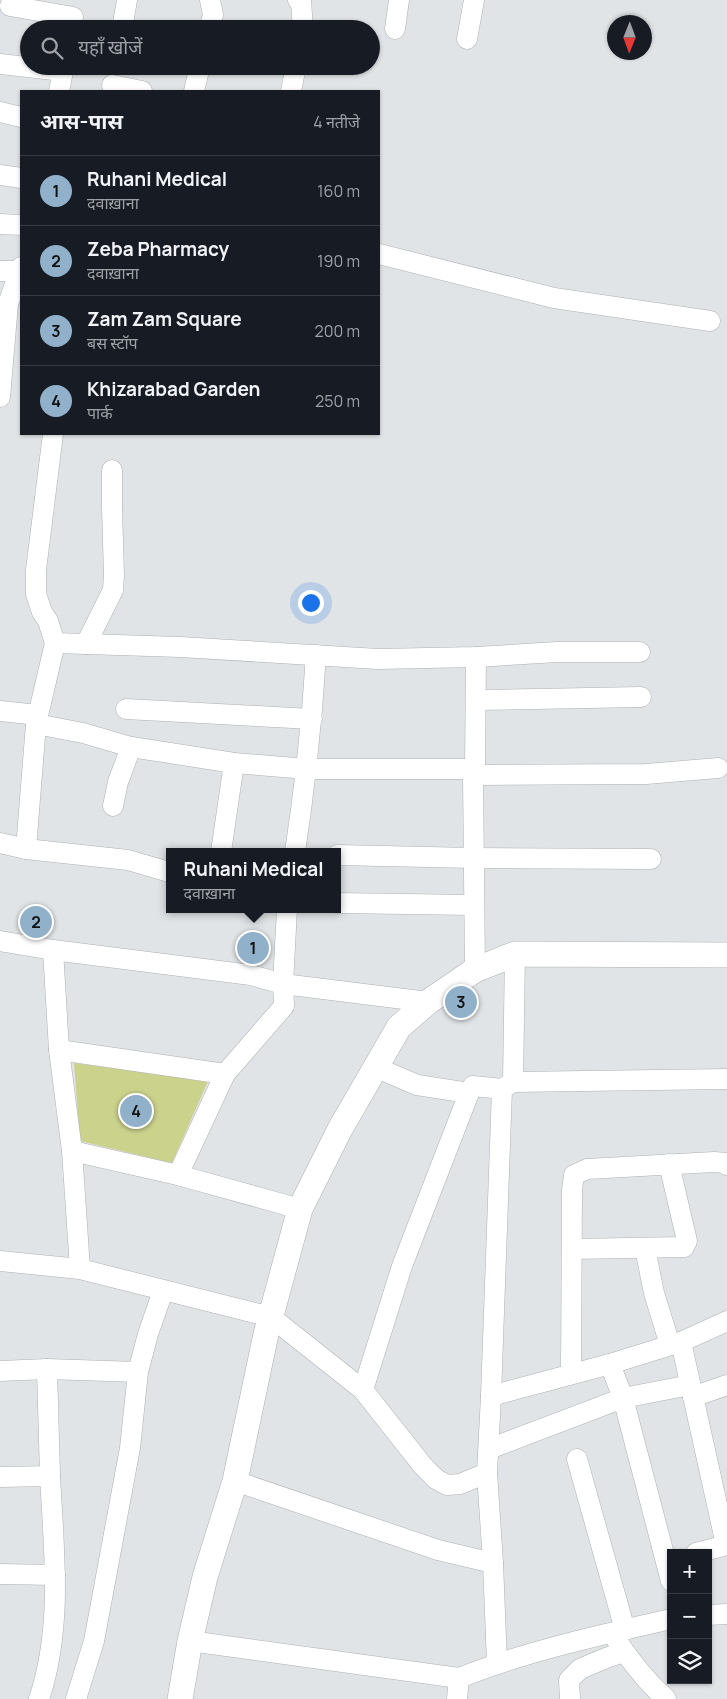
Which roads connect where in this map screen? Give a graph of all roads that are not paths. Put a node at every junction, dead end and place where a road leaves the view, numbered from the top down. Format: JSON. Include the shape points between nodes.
{"nodes":[{"id":1,"x":126,"y":0,"type":"edge"},
{"id":2,"x":210,"y":0,"type":"edge"},
{"id":3,"x":300,"y":0,"type":"edge"},
{"id":4,"x":399,"y":0,"type":"edge"},
{"id":5,"x":474,"y":0,"type":"edge"},
{"id":6,"x":10,"y":6,"type":"dead end"},
{"id":7,"x":73,"y":15,"type":"edge"},
{"id":8,"x":123,"y":20,"type":"edge"},
{"id":9,"x":212,"y":20,"type":"edge"},
{"id":10,"x":302,"y":20,"type":"edge"},
{"id":11,"x":395,"y":29,"type":"dead end"},
{"id":12,"x":467,"y":39,"type":"dead end"},
{"id":13,"x":0,"y":64,"type":"edge"},
{"id":14,"x":20,"y":66,"type":"edge"},
{"id":15,"x":62,"y":75,"type":"edge"},
{"id":16,"x":198,"y":75,"type":"edge"},
{"id":17,"x":295,"y":75,"type":"edge"},
{"id":18,"x":113,"y":81,"type":"edge"},
{"id":19,"x":59,"y":90,"type":"edge"},
{"id":20,"x":139,"y":90,"type":"edge"},
{"id":21,"x":194,"y":90,"type":"edge"},
{"id":22,"x":292,"y":90,"type":"edge"},
{"id":23,"x":0,"y":112,"type":"edge"},
{"id":24,"x":20,"y":116,"type":"edge"},
{"id":25,"x":0,"y":175,"type":"edge"},
{"id":26,"x":20,"y":178,"type":"edge"},
{"id":27,"x":0,"y":224,"type":"edge"},
{"id":28,"x":20,"y":225,"type":"edge"},
{"id":29,"x":380,"y":254,"type":"edge"},
{"id":30,"x":14,"y":270,"type":"edge"},
{"id":31,"x":710,"y":321,"type":"dead end"},
{"id":32,"x":0,"y":397,"type":"edge"},
{"id":33,"x":54,"y":435,"type":"edge"},
{"id":34,"x":112,"y":470,"type":"dead end"},
{"id":35,"x":55,"y":643,"type":"junction"},
{"id":36,"x":86,"y":644,"type":"junction"},
{"id":37,"x":640,"y":652,"type":"dead end"},
{"id":38,"x":316,"y":656,"type":"junction"},
{"id":39,"x":476,"y":657,"type":"junction"},
{"id":40,"x":641,"y":697,"type":"dead end"},
{"id":41,"x":476,"y":700,"type":"junction"},
{"id":42,"x":126,"y":709,"type":"dead end"},
{"id":43,"x":0,"y":711,"type":"edge"},
{"id":44,"x":312,"y":719,"type":"junction"},
{"id":45,"x":37,"y":720,"type":"junction"},
{"id":46,"x":131,"y":747,"type":"junction"},
{"id":47,"x":234,"y":763,"type":"junction"},
{"id":48,"x":718,"y":768,"type":"dead end"},
{"id":49,"x":307,"y":769,"type":"junction"},
{"id":50,"x":474,"y":772,"type":"junction"},
{"id":51,"x":113,"y":806,"type":"dead end"},
{"id":52,"x":0,"y":843,"type":"edge"},
{"id":53,"x":222,"y":848,"type":"edge"},
{"id":54,"x":296,"y":848,"type":"edge"},
{"id":55,"x":26,"y":849,"type":"junction"},
{"id":56,"x":341,"y":855,"type":"edge"},
{"id":57,"x":473,"y":858,"type":"junction"},
{"id":58,"x":651,"y":859,"type":"dead end"},
{"id":59,"x":166,"y":871,"type":"edge"},
{"id":60,"x":341,"y":903,"type":"edge"},
{"id":61,"x":473,"y":905,"type":"junction"},
{"id":62,"x":287,"y":913,"type":"edge"},
{"id":63,"x":0,"y":940,"type":"edge"},
{"id":64,"x":53,"y":950,"type":"junction"},
{"id":65,"x":514,"y":954,"type":"junction"},
{"id":66,"x":727,"y":955,"type":"edge"},
{"id":67,"x":475,"y":970,"type":"junction"},
{"id":68,"x":283,"y":984,"type":"junction"},
{"id":69,"x":428,"y":1002,"type":"junction"},
{"id":70,"x":59,"y":1050,"type":"junction"},
{"id":71,"x":375,"y":1067,"type":"junction"},
{"id":72,"x":225,"y":1074,"type":"junction"},
{"id":73,"x":727,"y":1079,"type":"edge"},
{"id":74,"x":507,"y":1085,"type":"junction"},
{"id":75,"x":469,"y":1093,"type":"junction"},
{"id":76,"x":72,"y":1150,"type":"junction"},
{"id":77,"x":669,"y":1164,"type":"junction"},
{"id":78,"x":727,"y":1165,"type":"edge"},
{"id":79,"x":178,"y":1176,"type":"junction"},
{"id":80,"x":300,"y":1208,"type":"junction"},
{"id":81,"x":645,"y":1248,"type":"junction"},
{"id":82,"x":572,"y":1249,"type":"junction"},
{"id":83,"x":0,"y":1261,"type":"edge"},
{"id":84,"x":80,"y":1269,"type":"junction"},
{"id":85,"x":163,"y":1291,"type":"junction"},
{"id":86,"x":271,"y":1317,"type":"junction"},
{"id":87,"x":727,"y":1321,"type":"edge"},
{"id":88,"x":675,"y":1343,"type":"junction"},
{"id":89,"x":610,"y":1364,"type":"junction"},
{"id":90,"x":46,"y":1369,"type":"junction"},
{"id":91,"x":0,"y":1371,"type":"edge"},
{"id":92,"x":138,"y":1372,"type":"junction"},
{"id":93,"x":571,"y":1373,"type":"junction"},
{"id":94,"x":727,"y":1385,"type":"edge"},
{"id":95,"x":363,"y":1390,"type":"junction"},
{"id":96,"x":692,"y":1391,"type":"junction"},
{"id":97,"x":492,"y":1396,"type":"junction"},
{"id":98,"x":623,"y":1398,"type":"junction"},
{"id":99,"x":489,"y":1449,"type":"junction"},
{"id":100,"x":577,"y":1459,"type":"dead end"},
{"id":101,"x":487,"y":1473,"type":"junction"},
{"id":102,"x":50,"y":1476,"type":"junction"},
{"id":103,"x":0,"y":1477,"type":"edge"},
{"id":104,"x":235,"y":1481,"type":"junction"},
{"id":105,"x":720,"y":1482,"type":"edge"},
{"id":106,"x":727,"y":1545,"type":"edge"},
{"id":107,"x":712,"y":1549,"type":"edge"},
{"id":108,"x":667,"y":1556,"type":"edge"},
{"id":109,"x":493,"y":1563,"type":"junction"},
{"id":110,"x":0,"y":1574,"type":"edge"},
{"id":111,"x":55,"y":1575,"type":"junction"},
{"id":112,"x":727,"y":1614,"type":"edge"},
{"id":113,"x":712,"y":1615,"type":"edge"},
{"id":114,"x":667,"y":1620,"type":"edge"},
{"id":115,"x":619,"y":1631,"type":"junction"},
{"id":116,"x":190,"y":1641,"type":"junction"},
{"id":117,"x":624,"y":1652,"type":"junction"},
{"id":118,"x":497,"y":1663,"type":"junction"},
{"id":119,"x":459,"y":1678,"type":"junction"},
{"id":120,"x":39,"y":1699,"type":"edge"},
{"id":121,"x":76,"y":1699,"type":"edge"},
{"id":122,"x":180,"y":1699,"type":"edge"},
{"id":123,"x":457,"y":1699,"type":"edge"},
{"id":124,"x":570,"y":1699,"type":"edge"},
{"id":125,"x":666,"y":1699,"type":"edge"}],
"edges":[{"from":1,"to":8,"type":"street"},
{"from":2,"to":9,"type":"street"},
{"from":3,"to":10,"type":"street"},
{"from":4,"to":11,"type":"street"},
{"from":5,"to":12,"type":"street"},
{"from":6,"to":7,"type":"street"},
{"from":13,"to":14,"type":"street"},
{"from":15,"to":19,"type":"street"},
{"from":16,"to":21,"type":"street"},
{"from":17,"to":22,"type":"street"},
{"from":18,"to":20,"type":"street"},
{"from":23,"to":24,"type":"street"},
{"from":25,"to":26,"type":"street"},
{"from":27,"to":28,"type":"street"},
{"from":29,"to":31,"type":"street","via":[[554,298]]},
{"from":30,"to":32,"type":"street"},
{"from":33,"to":35,"type":"street","via":[[36,570],[36,594]]},
{"from":34,"to":36,"type":"street","via":[[113,590]]},
{"from":35,"to":36,"type":"street"},
{"from":35,"to":45,"type":"street"},
{"from":36,"to":38,"type":"street"},
{"from":37,"to":39,"type":"street","via":[[557,652]]},
{"from":38,"to":39,"type":"street","via":[[378,659]]},
{"from":38,"to":44,"type":"street"},
{"from":39,"to":41,"type":"street"},
{"from":40,"to":41,"type":"street"},
{"from":41,"to":50,"type":"street"},
{"from":42,"to":44,"type":"street"},
{"from":43,"to":45,"type":"street"},
{"from":44,"to":49,"type":"street"},
{"from":45,"to":46,"type":"street"},
{"from":45,"to":55,"type":"street"},
{"from":46,"to":47,"type":"street"},
{"from":46,"to":51,"type":"street"},
{"from":47,"to":49,"type":"street"},
{"from":47,"to":53,"type":"street"},
{"from":48,"to":50,"type":"street","via":[[646,774]]},
{"from":49,"to":50,"type":"street"},
{"from":49,"to":54,"type":"street"},
{"from":50,"to":57,"type":"street"},
{"from":52,"to":55,"type":"street"},
{"from":55,"to":59,"type":"street","via":[[128,860]]},
{"from":56,"to":57,"type":"street"},
{"from":57,"to":58,"type":"street"},
{"from":57,"to":61,"type":"street"},
{"from":60,"to":61,"type":"street"},
{"from":61,"to":67,"type":"street"},
{"from":62,"to":68,"type":"street"},
{"from":63,"to":64,"type":"street"},
{"from":64,"to":68,"type":"street","via":[[250,975]]},
{"from":64,"to":70,"type":"street"},
{"from":65,"to":66,"type":"main road"},
{"from":65,"to":67,"type":"main road"},
{"from":65,"to":74,"type":"street"},
{"from":67,"to":69,"type":"main road"},
{"from":68,"to":69,"type":"street"},
{"from":68,"to":72,"type":"street","via":[[284,1006]]},
{"from":69,"to":71,"type":"main road","via":[[399,1027]]},
{"from":70,"to":72,"type":"street"},
{"from":70,"to":76,"type":"street"},
{"from":71,"to":75,"type":"street","via":[[417,1086]]},
{"from":71,"to":80,"type":"main road"},
{"from":72,"to":79,"type":"street"},
{"from":73,"to":74,"type":"street"},
{"from":74,"to":75,"type":"street","via":[[474,1086]]},
{"from":74,"to":97,"type":"street"},
{"from":75,"to":95,"type":"street","via":[[402,1266]]},
{"from":76,"to":79,"type":"street"},
{"from":76,"to":84,"type":"street"},
{"from":77,"to":78,"type":"street","via":[[714,1162]]},
{"from":77,"to":81,"type":"street","via":[[687,1244],[684,1247]]},
{"from":77,"to":82,"type":"street","via":[[587,1169],[574,1175]]},
{"from":79,"to":80,"type":"street"},
{"from":80,"to":86,"type":"main road"},
{"from":81,"to":82,"type":"street"},
{"from":81,"to":88,"type":"street","via":[[654,1293]]},
{"from":82,"to":93,"type":"street"},
{"from":83,"to":84,"type":"street"},
{"from":84,"to":85,"type":"street"},
{"from":85,"to":86,"type":"street"},
{"from":85,"to":92,"type":"street"},
{"from":86,"to":95,"type":"street"},
{"from":86,"to":104,"type":"main road"},
{"from":87,"to":88,"type":"street"},
{"from":88,"to":89,"type":"street"},
{"from":88,"to":96,"type":"street"},
{"from":89,"to":93,"type":"street"},
{"from":89,"to":98,"type":"street"},
{"from":90,"to":91,"type":"street"},
{"from":90,"to":92,"type":"street"},
{"from":90,"to":102,"type":"street"},
{"from":92,"to":121,"type":"street","via":[[130,1448],[94,1641]]},
{"from":93,"to":97,"type":"street"},
{"from":94,"to":96,"type":"street"},
{"from":95,"to":101,"type":"street","via":[[436,1479],[446,1484],[460,1484]]},
{"from":96,"to":98,"type":"street"},
{"from":96,"to":105,"type":"street"},
{"from":97,"to":99,"type":"street"},
{"from":98,"to":99,"type":"street"},
{"from":98,"to":108,"type":"street"},
{"from":99,"to":101,"type":"street"},
{"from":100,"to":115,"type":"street"},
{"from":101,"to":109,"type":"street"},
{"from":102,"to":103,"type":"street"},
{"from":102,"to":111,"type":"street"},
{"from":104,"to":109,"type":"street","via":[[438,1550]]},
{"from":104,"to":116,"type":"main road","via":[[205,1577]]},
{"from":105,"to":106,"type":"street"},
{"from":106,"to":107,"type":"street"},
{"from":109,"to":118,"type":"street"},
{"from":110,"to":111,"type":"street"},
{"from":111,"to":120,"type":"street","via":[[53,1640]]},
{"from":112,"to":113,"type":"street"},
{"from":114,"to":115,"type":"street"},
{"from":115,"to":117,"type":"street"},
{"from":115,"to":118,"type":"street"},
{"from":116,"to":119,"type":"street"},
{"from":116,"to":122,"type":"main road"},
{"from":117,"to":124,"type":"street","via":[[580,1669],[569,1680]]},
{"from":117,"to":125,"type":"street"},
{"from":118,"to":119,"type":"street"},
{"from":119,"to":123,"type":"street"}]}
